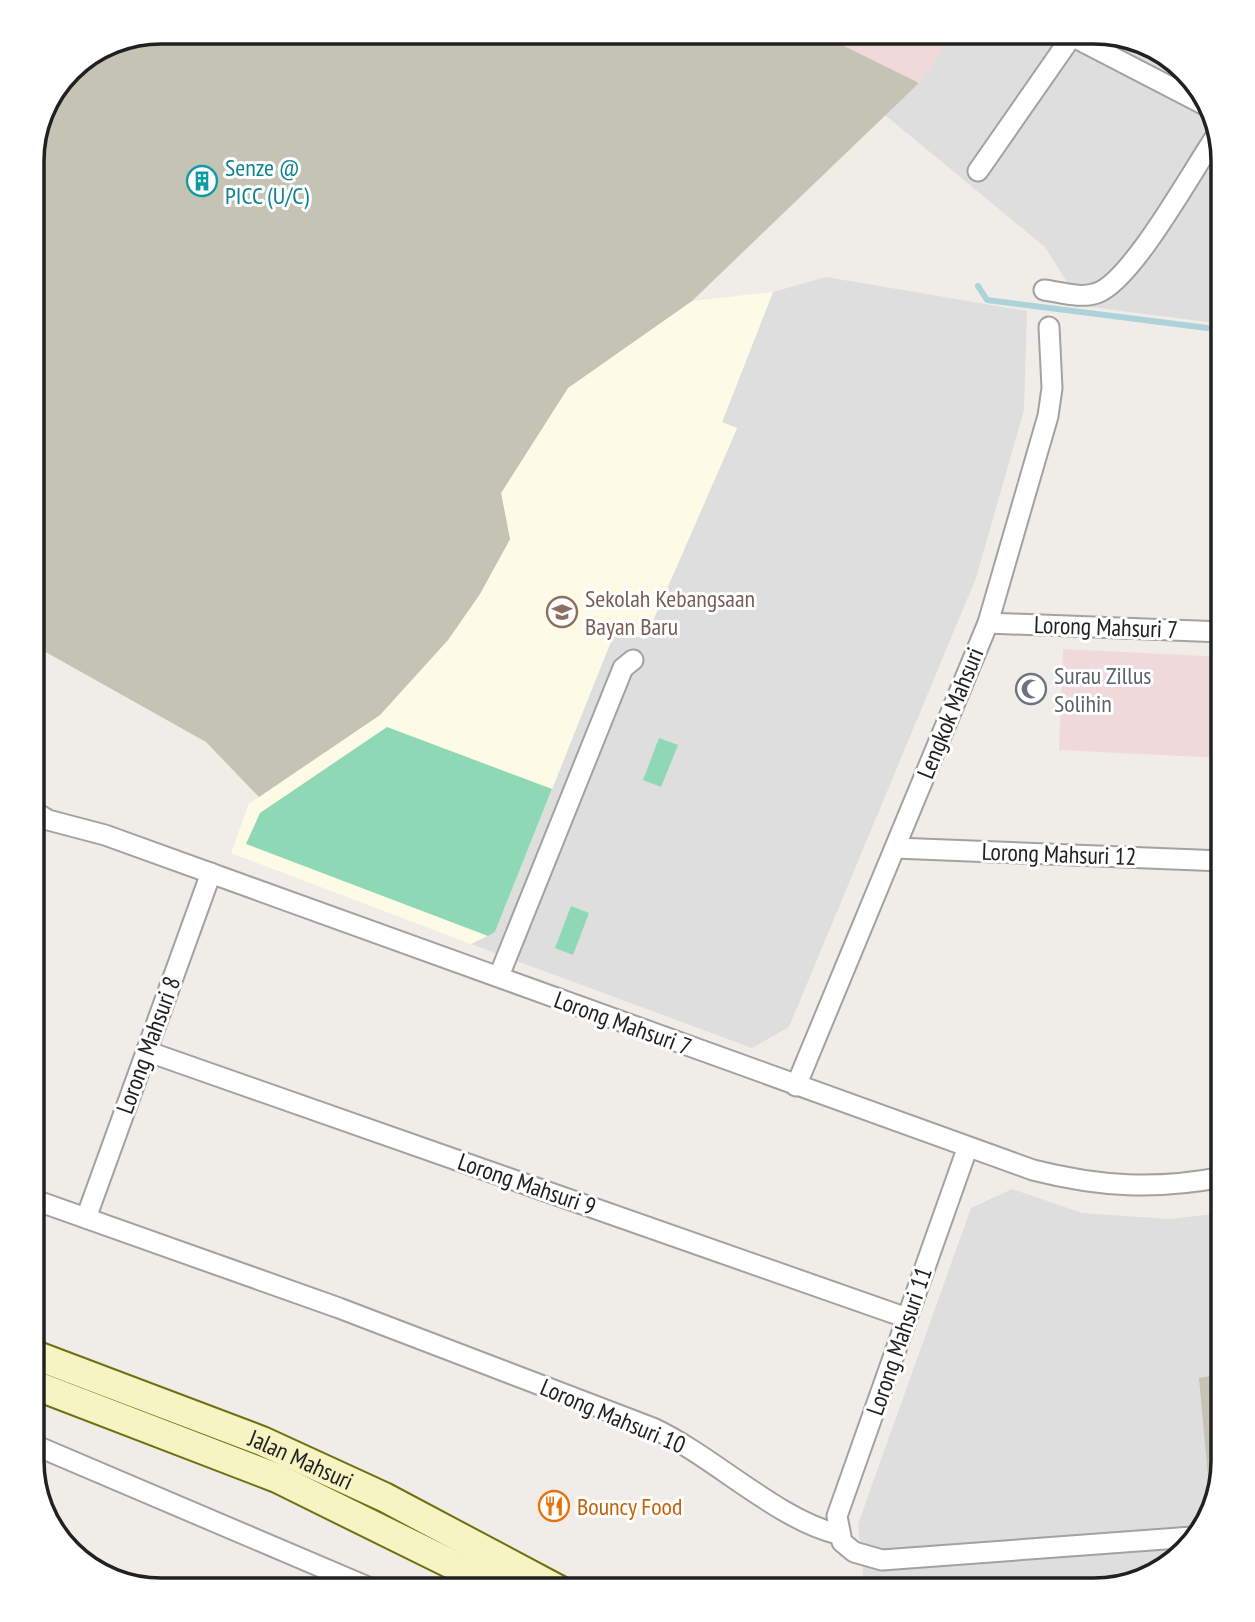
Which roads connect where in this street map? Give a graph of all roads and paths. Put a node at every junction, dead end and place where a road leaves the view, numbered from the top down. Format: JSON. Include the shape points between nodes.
{"nodes":[{"id":1,"x":1061,"y":44,"type":"edge"},
{"id":2,"x":1087,"y":44,"type":"edge"},
{"id":3,"x":1194,"y":99,"type":"edge"},
{"id":4,"x":1210,"y":146,"type":"edge"},
{"id":5,"x":978,"y":171,"type":"dead end"},
{"id":6,"x":1044,"y":290,"type":"dead end"},
{"id":7,"x":1049,"y":327,"type":"dead end"},
{"id":8,"x":988,"y":623,"type":"junction"},
{"id":9,"x":1211,"y":632,"type":"edge"},
{"id":10,"x":633,"y":660,"type":"dead end"},
{"id":11,"x":44,"y":819,"type":"edge"},
{"id":12,"x":895,"y":848,"type":"junction"},
{"id":13,"x":1211,"y":860,"type":"edge"},
{"id":14,"x":211,"y":873,"type":"junction"},
{"id":15,"x":499,"y":976,"type":"junction"},
{"id":16,"x":146,"y":1051,"type":"junction"},
{"id":17,"x":796,"y":1086,"type":"junction"},
{"id":18,"x":967,"y":1149,"type":"junction"},
{"id":19,"x":1211,"y":1179,"type":"edge"},
{"id":20,"x":44,"y":1203,"type":"edge"},
{"id":21,"x":86,"y":1219,"type":"junction"},
{"id":22,"x":908,"y":1318,"type":"junction"},
{"id":23,"x":44,"y":1359,"type":"edge"},
{"id":24,"x":44,"y":1389,"type":"edge"},
{"id":25,"x":44,"y":1449,"type":"edge"},
{"id":26,"x":838,"y":1534,"type":"junction"},
{"id":27,"x":1182,"y":1538,"type":"edge"},
{"id":28,"x":345,"y":1578,"type":"edge"},
{"id":29,"x":490,"y":1578,"type":"edge"},
{"id":30,"x":492,"y":1578,"type":"edge"}],
"edges":[{"from":1,"to":5,"type":"street"},
{"from":2,"to":3,"type":"street"},
{"from":4,"to":6,"type":"street","via":[[1113,285],[1084,296]]},
{"from":7,"to":8,"type":"street","name":"Lengkok Mahsuri","via":[[1048,416]]},
{"from":8,"to":9,"type":"street","name":"Lorong Mahsuri 7"},
{"from":8,"to":12,"type":"street","name":"Lengkok Mahsuri"},
{"from":10,"to":15,"type":"street","via":[[623,668]]},
{"from":11,"to":14,"type":"street","name":"Lorong Mahsuri 7"},
{"from":12,"to":13,"type":"street","name":"Lorong Mahsuri 12"},
{"from":12,"to":17,"type":"street","name":"Lengkok Mahsuri"},
{"from":14,"to":15,"type":"street","name":"Lorong Mahsuri 7"},
{"from":14,"to":16,"type":"street","name":"Lorong Mahsuri 8"},
{"from":15,"to":17,"type":"street","name":"Lorong Mahsuri 7"},
{"from":16,"to":21,"type":"street","name":"Lorong Mahsuri 8"},
{"from":16,"to":22,"type":"street","name":"Lorong Mahsuri 9"},
{"from":17,"to":18,"type":"street","name":"Lorong Mahsuri 7"},
{"from":18,"to":19,"type":"street","name":"Lorong Mahsuri 7","via":[[1033,1170],[1111,1186]]},
{"from":18,"to":22,"type":"street","name":"Lorong Mahsuri 11"},
{"from":20,"to":21,"type":"street","name":"Lorong Mahsuri 10"},
{"from":21,"to":26,"type":"street","name":"Lorong Mahsuri 10","via":[[339,1308],[653,1427],[685,1443],[810,1527]]},
{"from":22,"to":26,"type":"street","name":"Lorong Mahsuri 11","via":[[837,1516]]},
{"from":23,"to":30,"type":"street","name":"Jalan Mahsuri","via":[[262,1441],[383,1497]]},
{"from":24,"to":29,"type":"street","name":"Jalan Mahsuri","via":[[277,1478]]},
{"from":25,"to":28,"type":"street"},
{"from":26,"to":27,"type":"street","name":"Lorong Mahsuri 10","via":[[854,1552],[882,1560]]}]}
